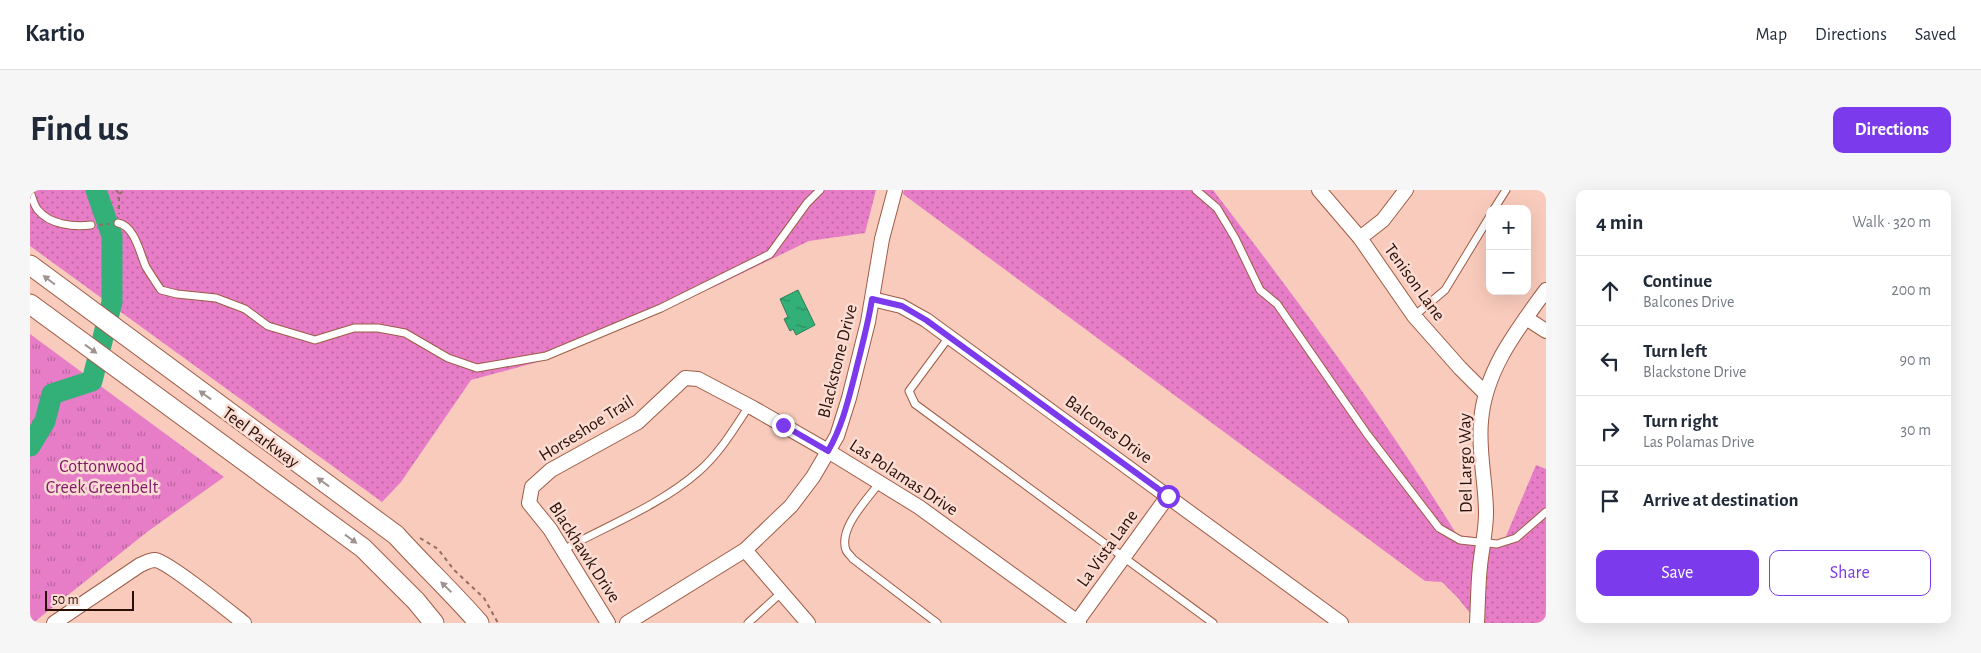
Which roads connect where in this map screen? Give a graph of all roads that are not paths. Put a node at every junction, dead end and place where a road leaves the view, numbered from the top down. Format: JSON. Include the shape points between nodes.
{"nodes":[{"id":1,"x":820,"y":190,"type":"edge"},
{"id":2,"x":895,"y":190,"type":"edge"},
{"id":3,"x":1196,"y":190,"type":"edge"},
{"id":4,"x":1319,"y":190,"type":"edge"},
{"id":5,"x":1406,"y":190,"type":"edge"},
{"id":6,"x":1506,"y":190,"type":"edge"},
{"id":7,"x":30,"y":191,"type":"edge"},
{"id":8,"x":1497,"y":205,"type":"edge"},
{"id":9,"x":118,"y":223,"type":"road end"},
{"id":10,"x":1486,"y":223,"type":"edge"},
{"id":11,"x":91,"y":225,"type":"road end"},
{"id":12,"x":1360,"y":238,"type":"junction"},
{"id":13,"x":30,"y":265,"type":"edge"},
{"id":14,"x":1546,"y":290,"type":"edge"},
{"id":15,"x":872,"y":299,"type":"junction"},
{"id":16,"x":30,"y":304,"type":"edge"},
{"id":17,"x":1414,"y":316,"type":"junction"},
{"id":18,"x":1526,"y":318,"type":"junction"},
{"id":19,"x":1546,"y":331,"type":"edge"},
{"id":20,"x":950,"y":336,"type":"junction"},
{"id":21,"x":698,"y":380,"type":"joint"},
{"id":22,"x":1485,"y":393,"type":"junction"},
{"id":23,"x":749,"y":406,"type":"junction"},
{"id":24,"x":828,"y":451,"type":"junction"},
{"id":25,"x":880,"y":482,"type":"junction"},
{"id":26,"x":1168,"y":496,"type":"junction"},
{"id":27,"x":529,"y":503,"type":"joint"},
{"id":28,"x":1546,"y":512,"type":"edge"},
{"id":29,"x":1483,"y":542,"type":"junction"},
{"id":30,"x":563,"y":550,"type":"junction"},
{"id":31,"x":745,"y":550,"type":"junction"},
{"id":32,"x":1123,"y":558,"type":"junction"},
{"id":33,"x":782,"y":592,"type":"junction"},
{"id":34,"x":54,"y":623,"type":"edge"},
{"id":35,"x":244,"y":623,"type":"edge"},
{"id":36,"x":434,"y":623,"type":"edge"},
{"id":37,"x":479,"y":623,"type":"edge"},
{"id":38,"x":608,"y":623,"type":"edge"},
{"id":39,"x":627,"y":623,"type":"edge"},
{"id":40,"x":748,"y":623,"type":"edge"},
{"id":41,"x":808,"y":623,"type":"edge"},
{"id":42,"x":937,"y":623,"type":"edge"},
{"id":43,"x":1077,"y":623,"type":"edge"},
{"id":44,"x":1213,"y":623,"type":"edge"},
{"id":45,"x":1342,"y":623,"type":"edge"},
{"id":46,"x":1477,"y":623,"type":"edge"}],
"edges":[{"from":1,"to":9,"type":"lane","via":[[770,254],[661,308],[546,356],[477,368],[448,358],[405,333],[354,328],[315,340],[268,326],[245,309],[216,298],[162,290],[147,268],[132,234]]},
{"from":2,"to":15,"type":"street","name":"Blackstone Drive","via":[[882,239]]},
{"from":3,"to":29,"type":"lane","via":[[1217,208],[1260,290],[1278,304],[1367,434],[1439,528],[1460,540]]},
{"from":4,"to":12,"type":"street","name":"Tenison Lane"},
{"from":5,"to":12,"type":"street","via":[[1383,220]]},
{"from":6,"to":8,"type":"lane"},
{"from":7,"to":11,"type":"lane","via":[[38,210],[51,220],[62,224]]},
{"from":10,"to":17,"type":"lane","via":[[1445,290]]},
{"from":12,"to":17,"type":"street","name":"Tenison Lane"},
{"from":37,"to":13,"type":"main road","name":"Teel Parkway","one_way":true,"via":[[396,535]]},
{"from":14,"to":18,"type":"street","name":"Del Largo Way"},
{"from":15,"to":20,"type":"street","name":"Balcones Drive","via":[[902,306]]},
{"from":15,"to":24,"type":"street","name":"Blackstone Drive","via":[[849,398],[837,436]]},
{"from":16,"to":36,"type":"main road","name":"Teel Parkway","one_way":true,"via":[[364,548]]},
{"from":17,"to":22,"type":"street","name":"Tenison Lane"},
{"from":18,"to":19,"type":"street"},
{"from":18,"to":22,"type":"street","name":"Del Largo Way","via":[[1495,368]]},
{"from":20,"to":26,"type":"street","name":"Balcones Drive"},
{"from":20,"to":32,"type":"lane","via":[[909,391],[915,404]]},
{"from":21,"to":23,"type":"street","name":"Las Polamas Drive"},
{"from":21,"to":27,"type":"street","name":"Horseshoe Trail","via":[[685,378],[638,422],[552,470],[532,486]]},
{"from":22,"to":29,"type":"street","name":"Del Largo Way","via":[[1481,422],[1486,513]]},
{"from":23,"to":24,"type":"street","name":"Las Polamas Drive"},
{"from":23,"to":30,"type":"lane","via":[[725,444],[698,472],[657,501]]},
{"from":24,"to":25,"type":"street","name":"Las Polamas Drive"},
{"from":24,"to":31,"type":"street","name":"Blackstone Drive","via":[[796,501]]},
{"from":25,"to":42,"type":"lane","via":[[848,526],[846,550],[853,559]]},
{"from":25,"to":43,"type":"street","name":"Las Polamas Drive","via":[[919,506]]},
{"from":26,"to":32,"type":"street","name":"La Vista Lane"},
{"from":26,"to":45,"type":"street","name":"Balcones Drive"},
{"from":27,"to":30,"type":"street","name":"Blackhawk Drive"},
{"from":28,"to":29,"type":"lane","via":[[1516,538],[1497,544]]},
{"from":29,"to":46,"type":"street","name":"Del Largo Way"},
{"from":30,"to":38,"type":"street","name":"Blackhawk Drive"},
{"from":31,"to":33,"type":"street"},
{"from":31,"to":39,"type":"street","name":"Blackstone Drive"},
{"from":32,"to":43,"type":"street","name":"La Vista Lane"},
{"from":32,"to":44,"type":"lane"},
{"from":33,"to":40,"type":"lane"},
{"from":33,"to":41,"type":"street"},
{"from":34,"to":35,"type":"street","via":[[151,560],[157,560]]}]}
